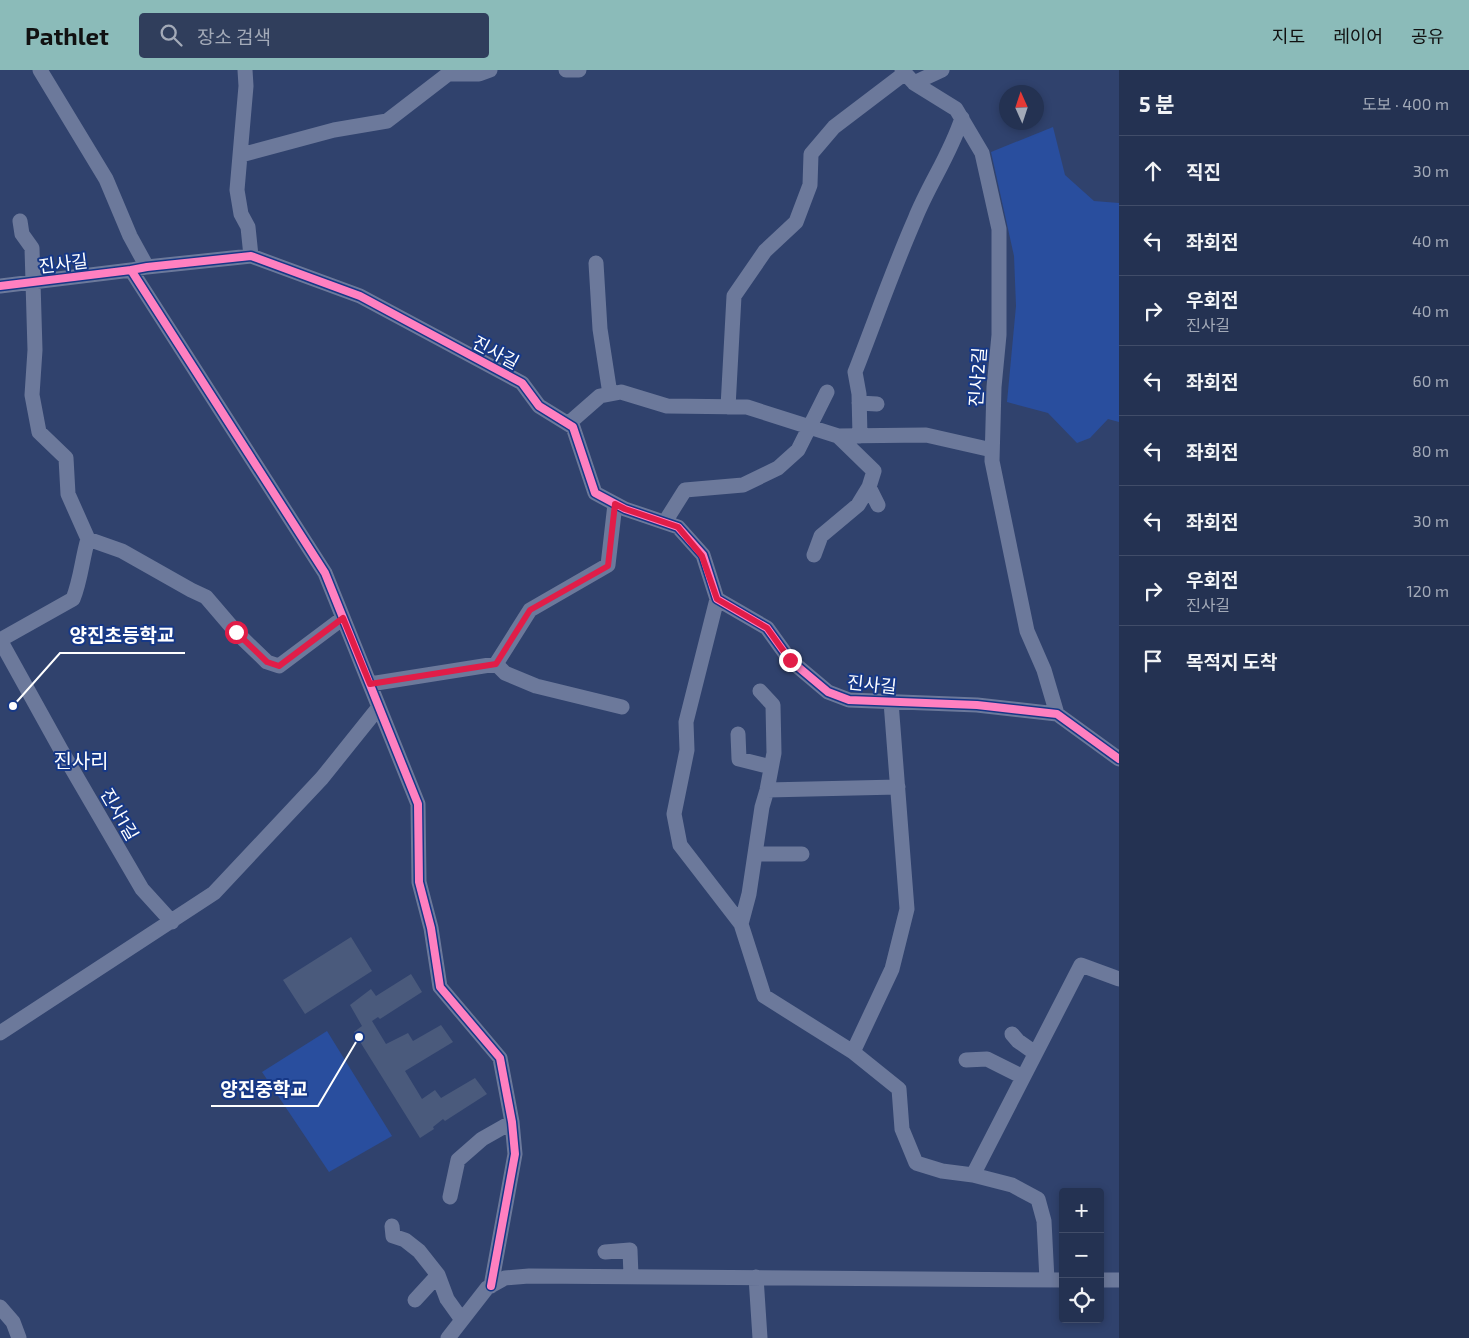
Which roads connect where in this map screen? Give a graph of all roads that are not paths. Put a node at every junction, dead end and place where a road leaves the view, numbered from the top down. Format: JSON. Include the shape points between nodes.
{"nodes":[{"id":1,"x":40,"y":70,"type":"edge"},
{"id":2,"x":245,"y":70,"type":"edge"},
{"id":3,"x":490,"y":70,"type":"edge"},
{"id":4,"x":942,"y":70,"type":"edge"},
{"id":5,"x":449,"y":72,"type":"edge"},
{"id":6,"x":907,"y":75,"type":"edge"},
{"id":7,"x":962,"y":118,"type":"junction"},
{"id":8,"x":241,"y":155,"type":"junction"},
{"id":9,"x":20,"y":221,"type":"dead end"},
{"id":10,"x":251,"y":256,"type":"junction"},
{"id":11,"x":596,"y":262,"type":"dead end"},
{"id":12,"x":147,"y":267,"type":"junction"},
{"id":13,"x":131,"y":270,"type":"junction"},
{"id":14,"x":34,"y":282,"type":"junction"},
{"id":15,"x":0,"y":286,"type":"edge"},
{"id":16,"x":827,"y":392,"type":"dead end"},
{"id":17,"x":610,"y":394,"type":"junction"},
{"id":18,"x":859,"y":403,"type":"junction"},
{"id":19,"x":877,"y":404,"type":"dead end"},
{"id":20,"x":728,"y":407,"type":"junction"},
{"id":21,"x":568,"y":424,"type":"junction"},
{"id":22,"x":809,"y":426,"type":"junction"},
{"id":23,"x":838,"y":436,"type":"junction"},
{"id":24,"x":860,"y":436,"type":"junction"},
{"id":25,"x":992,"y":450,"type":"junction"},
{"id":26,"x":869,"y":487,"type":"junction"},
{"id":27,"x":615,"y":504,"type":"junction"},
{"id":28,"x":878,"y":505,"type":"dead end"},
{"id":29,"x":667,"y":523,"type":"junction"},
{"id":30,"x":88,"y":539,"type":"junction"},
{"id":31,"x":814,"y":555,"type":"dead end"},
{"id":32,"x":717,"y":599,"type":"junction"},
{"id":33,"x":343,"y":618,"type":"junction"},
{"id":34,"x":0,"y":640,"type":"edge"},
{"id":35,"x":496,"y":664,"type":"junction"},
{"id":36,"x":370,"y":684,"type":"junction"},
{"id":37,"x":760,"y":692,"type":"dead end"},
{"id":38,"x":891,"y":702,"type":"junction"},
{"id":39,"x":379,"y":707,"type":"junction"},
{"id":40,"x":622,"y":707,"type":"dead end"},
{"id":41,"x":1057,"y":714,"type":"junction"},
{"id":42,"x":738,"y":734,"type":"dead end"},
{"id":43,"x":1119,"y":759,"type":"edge"},
{"id":44,"x":771,"y":767,"type":"junction"},
{"id":45,"x":898,"y":787,"type":"junction"},
{"id":46,"x":767,"y":790,"type":"junction"},
{"id":47,"x":756,"y":854,"type":"junction"},
{"id":48,"x":802,"y":854,"type":"dead end"},
{"id":49,"x":172,"y":922,"type":"junction"},
{"id":50,"x":741,"y":924,"type":"junction"},
{"id":51,"x":1119,"y":980,"type":"edge"},
{"id":52,"x":0,"y":1033,"type":"edge"},
{"id":53,"x":1012,"y":1034,"type":"dead end"},
{"id":54,"x":853,"y":1052,"type":"junction"},
{"id":55,"x":1036,"y":1053,"type":"junction"},
{"id":56,"x":966,"y":1060,"type":"dead end"},
{"id":57,"x":1023,"y":1077,"type":"junction"},
{"id":58,"x":512,"y":1122,"type":"junction"},
{"id":59,"x":973,"y":1175,"type":"junction"},
{"id":60,"x":450,"y":1197,"type":"dead end"},
{"id":61,"x":392,"y":1226,"type":"dead end"},
{"id":62,"x":605,"y":1252,"type":"dead end"},
{"id":63,"x":438,"y":1275,"type":"junction"},
{"id":64,"x":632,"y":1276,"type":"junction"},
{"id":65,"x":756,"y":1277,"type":"junction"},
{"id":66,"x":1047,"y":1280,"type":"junction"},
{"id":67,"x":1059,"y":1280,"type":"edge"},
{"id":68,"x":1104,"y":1280,"type":"edge"},
{"id":69,"x":1119,"y":1280,"type":"edge"},
{"id":70,"x":491,"y":1286,"type":"junction"},
{"id":71,"x":414,"y":1300,"type":"dead end"},
{"id":72,"x":0,"y":1307,"type":"edge"},
{"id":73,"x":462,"y":1320,"type":"junction"},
{"id":74,"x":19,"y":1338,"type":"edge"},
{"id":75,"x":448,"y":1338,"type":"edge"},
{"id":76,"x":760,"y":1338,"type":"edge"}],
"edges":[{"from":1,"to":12,"type":"street","via":[[106,179]]},
{"from":2,"to":8,"type":"street"},
{"from":3,"to":5,"type":"street","via":[[479,74]]},
{"from":4,"to":6,"type":"street"},
{"from":5,"to":8,"type":"street","via":[[387,121],[334,130]]},
{"from":6,"to":7,"type":"street","name":"진사2길","via":[[956,109]]},
{"from":6,"to":20,"type":"street","via":[[834,127],[811,154],[810,185],[796,222],[765,251],[734,296]]},
{"from":7,"to":18,"type":"street","via":[[946,160],[915,218],[855,372]]},
{"from":7,"to":25,"type":"street","name":"진사2길","via":[[982,153],[999,229],[999,335]]},
{"from":8,"to":10,"type":"street","via":[[237,190],[241,214],[248,227]]},
{"from":9,"to":14,"type":"street","via":[[22,234],[32,248]]},
{"from":10,"to":12,"type":"street","name":"진사길"},
{"from":10,"to":21,"type":"street","name":"진사길","via":[[360,296],[522,384],[539,406]]},
{"from":11,"to":17,"type":"street","via":[[600,329]]},
{"from":12,"to":13,"type":"street","name":"진사길"},
{"from":13,"to":14,"type":"street","name":"진사길"},
{"from":13,"to":33,"type":"street","via":[[325,574]]},
{"from":14,"to":15,"type":"street","name":"진사길"},
{"from":14,"to":30,"type":"street","via":[[32,395],[39,432],[66,458],[68,494]]},
{"from":16,"to":22,"type":"street"},
{"from":17,"to":20,"type":"street","via":[[622,392],[667,406]]},
{"from":17,"to":21,"type":"street","via":[[600,396]]},
{"from":18,"to":19,"type":"street"},
{"from":18,"to":24,"type":"street"},
{"from":20,"to":22,"type":"street","via":[[746,407]]},
{"from":21,"to":27,"type":"street","via":[[573,427],[595,494]]},
{"from":22,"to":23,"type":"street"},
{"from":22,"to":29,"type":"street","via":[[798,450],[778,468],[743,485],[686,490]]},
{"from":23,"to":24,"type":"street"},
{"from":23,"to":26,"type":"street","via":[[874,471]]},
{"from":24,"to":25,"type":"street","via":[[926,436]]},
{"from":25,"to":41,"type":"street","name":"진사2길","via":[[1027,631],[1044,670]]},
{"from":26,"to":28,"type":"street"},
{"from":26,"to":31,"type":"street","via":[[858,505],[821,536]]},
{"from":27,"to":29,"type":"street"},
{"from":27,"to":35,"type":"street","via":[[608,566],[530,610]]},
{"from":29,"to":32,"type":"street","via":[[678,527],[702,556]]},
{"from":30,"to":33,"type":"street","via":[[122,551],[206,597],[267,662],[279,666]]},
{"from":30,"to":34,"type":"street","via":[[73,599]]},
{"from":32,"to":38,"type":"street","name":"진사길","via":[[767,628],[790,660],[828,692],[849,700]]},
{"from":32,"to":50,"type":"street","via":[[686,722],[687,750],[674,814],[680,845]]},
{"from":33,"to":36,"type":"street"},
{"from":34,"to":49,"type":"street","name":"진사1길","via":[[142,889]]},
{"from":35,"to":36,"type":"street"},
{"from":35,"to":40,"type":"street","via":[[505,673],[536,686]]},
{"from":36,"to":39,"type":"street"},
{"from":37,"to":44,"type":"street","via":[[773,705],[774,752]]},
{"from":38,"to":41,"type":"street","name":"진사길","via":[[977,705]]},
{"from":38,"to":45,"type":"street"},
{"from":39,"to":49,"type":"street","via":[[322,778],[244,863],[214,893]]},
{"from":39,"to":58,"type":"street","via":[[418,804],[418,882],[431,928],[440,987],[500,1058]]},
{"from":41,"to":43,"type":"street","name":"진사길"},
{"from":42,"to":44,"type":"street","via":[[739,759]]},
{"from":44,"to":46,"type":"street"},
{"from":45,"to":46,"type":"street"},
{"from":45,"to":54,"type":"street","via":[[907,909],[892,969]]},
{"from":46,"to":47,"type":"street"},
{"from":47,"to":48,"type":"street"},
{"from":47,"to":50,"type":"street"},
{"from":49,"to":52,"type":"street","via":[[124,950]]},
{"from":50,"to":54,"type":"street","via":[[764,996]]},
{"from":51,"to":55,"type":"street","via":[[1081,965]]},
{"from":53,"to":55,"type":"street"},
{"from":54,"to":59,"type":"street","via":[[899,1089],[902,1129],[916,1162],[942,1171]]},
{"from":55,"to":57,"type":"street"},
{"from":56,"to":57,"type":"street","via":[[987,1059]]},
{"from":57,"to":59,"type":"street"},
{"from":58,"to":60,"type":"street","via":[[482,1139],[458,1160]]},
{"from":58,"to":70,"type":"street","via":[[515,1154]]},
{"from":59,"to":66,"type":"street","via":[[1012,1185],[1038,1199],[1044,1221]]},
{"from":61,"to":63,"type":"street","via":[[393,1236],[405,1240],[419,1251]]},
{"from":62,"to":64,"type":"street","via":[[630,1250]]},
{"from":63,"to":71,"type":"street"},
{"from":63,"to":73,"type":"street","via":[[447,1299]]},
{"from":64,"to":65,"type":"street"},
{"from":64,"to":70,"type":"street","via":[[529,1276],[505,1278]]},
{"from":65,"to":66,"type":"street"},
{"from":65,"to":76,"type":"street"},
{"from":66,"to":67,"type":"street"},
{"from":68,"to":69,"type":"street"},
{"from":70,"to":73,"type":"street"},
{"from":72,"to":74,"type":"street","via":[[13,1322]]},
{"from":73,"to":75,"type":"street"}]}
